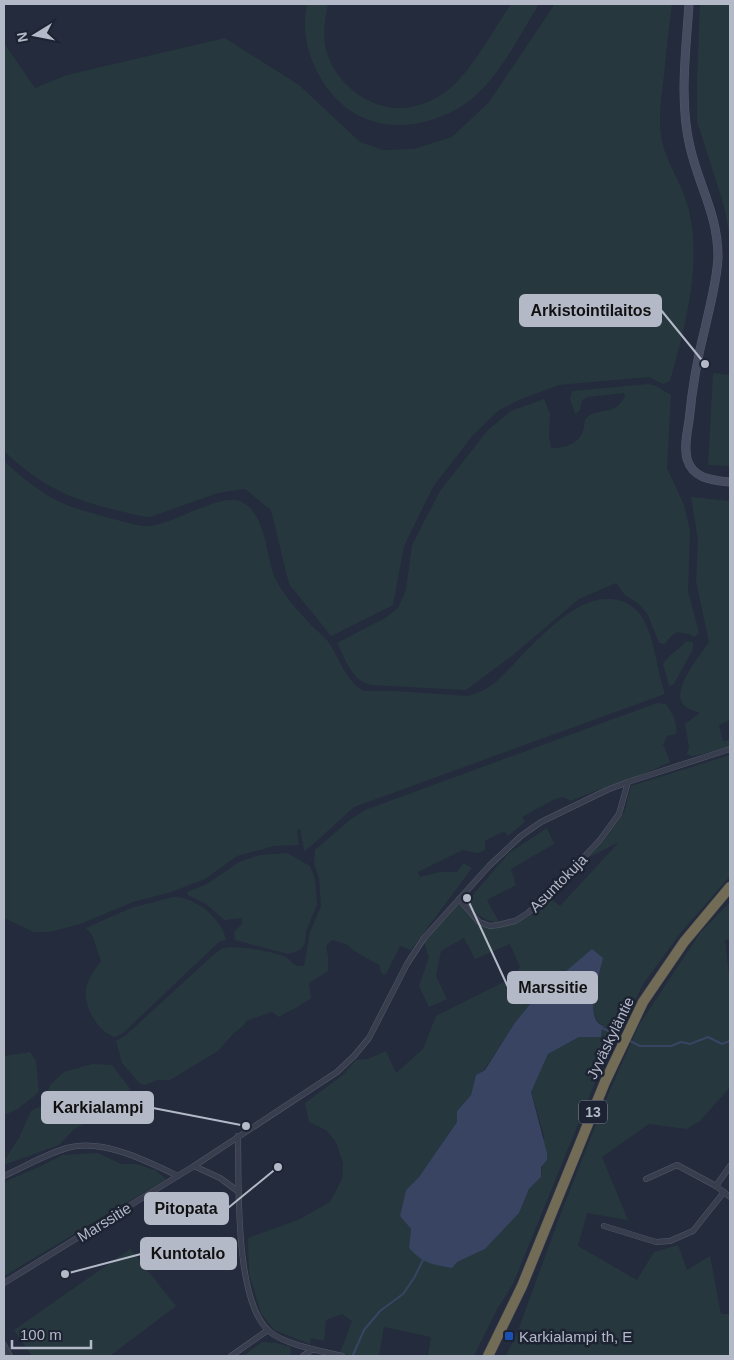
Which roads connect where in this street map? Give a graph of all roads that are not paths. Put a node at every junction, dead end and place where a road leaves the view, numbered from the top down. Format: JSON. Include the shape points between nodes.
{"nodes":[{"id":1,"x":688,"y":4,"type":"edge"},
{"id":2,"x":730,"y":482,"type":"edge"},
{"id":3,"x":730,"y":749,"type":"edge"},
{"id":4,"x":628,"y":782,"type":"junction"},
{"id":5,"x":730,"y":887,"type":"edge"},
{"id":6,"x":458,"y":899,"type":"junction"},
{"id":7,"x":238,"y":1136,"type":"junction"},
{"id":8,"x":194,"y":1166,"type":"junction"},
{"id":9,"x":730,"y":1166,"type":"edge"},
{"id":10,"x":4,"y":1176,"type":"edge"},
{"id":11,"x":178,"y":1176,"type":"junction"},
{"id":12,"x":646,"y":1179,"type":"dead end"},
{"id":13,"x":716,"y":1186,"type":"junction"},
{"id":14,"x":239,"y":1192,"type":"junction"},
{"id":15,"x":724,"y":1192,"type":"junction"},
{"id":16,"x":730,"y":1197,"type":"edge"},
{"id":17,"x":604,"y":1226,"type":"dead end"},
{"id":18,"x":4,"y":1283,"type":"edge"},
{"id":19,"x":268,"y":1330,"type":"junction"},
{"id":20,"x":4,"y":1345,"type":"edge"},
{"id":21,"x":312,"y":1349,"type":"junction"},
{"id":22,"x":10,"y":1356,"type":"edge"},
{"id":23,"x":231,"y":1356,"type":"edge"},
{"id":24,"x":303,"y":1356,"type":"edge"},
{"id":25,"x":342,"y":1356,"type":"edge"},
{"id":26,"x":488,"y":1356,"type":"edge"}],
"edges":[{"from":1,"to":2,"type":"street","via":[[684,82],[686,123],[696,169],[714,218],[718,258],[693,386],[686,447],[691,469],[698,476]]},
{"from":3,"to":4,"type":"street","name":"Marssitie"},
{"from":4,"to":6,"type":"street","name":"Marssitie","via":[[541,822],[521,836]]},
{"from":4,"to":6,"type":"street","name":"Asuntokuja","via":[[620,814],[600,840],[528,913],[515,921],[490,926],[479,922]]},
{"from":5,"to":26,"type":"highway","name":"Jyväskyläntie","number":"13","via":[[684,942],[643,1002],[605,1082],[522,1286]]},
{"from":6,"to":7,"type":"street","name":"Marssitie","via":[[424,938],[369,1038],[354,1056],[337,1072]]},
{"from":7,"to":8,"type":"street","name":"Marssitie"},
{"from":7,"to":14,"type":"street"},
{"from":8,"to":11,"type":"street","name":"Marssitie"},
{"from":8,"to":14,"type":"street","via":[[220,1178]]},
{"from":9,"to":13,"type":"street"},
{"from":10,"to":11,"type":"street","via":[[61,1150],[80,1146],[128,1154]]},
{"from":11,"to":18,"type":"street","name":"Marssitie"},
{"from":12,"to":13,"type":"street","via":[[677,1165]]},
{"from":13,"to":15,"type":"street"},
{"from":14,"to":19,"type":"street","via":[[244,1271],[257,1315]]},
{"from":15,"to":16,"type":"street"},
{"from":15,"to":17,"type":"street","via":[[693,1232],[670,1240],[656,1242]]},
{"from":19,"to":21,"type":"street","via":[[277,1337]]},
{"from":19,"to":23,"type":"street"},
{"from":20,"to":22,"type":"street"},
{"from":21,"to":24,"type":"street"},
{"from":21,"to":25,"type":"street"}]}
